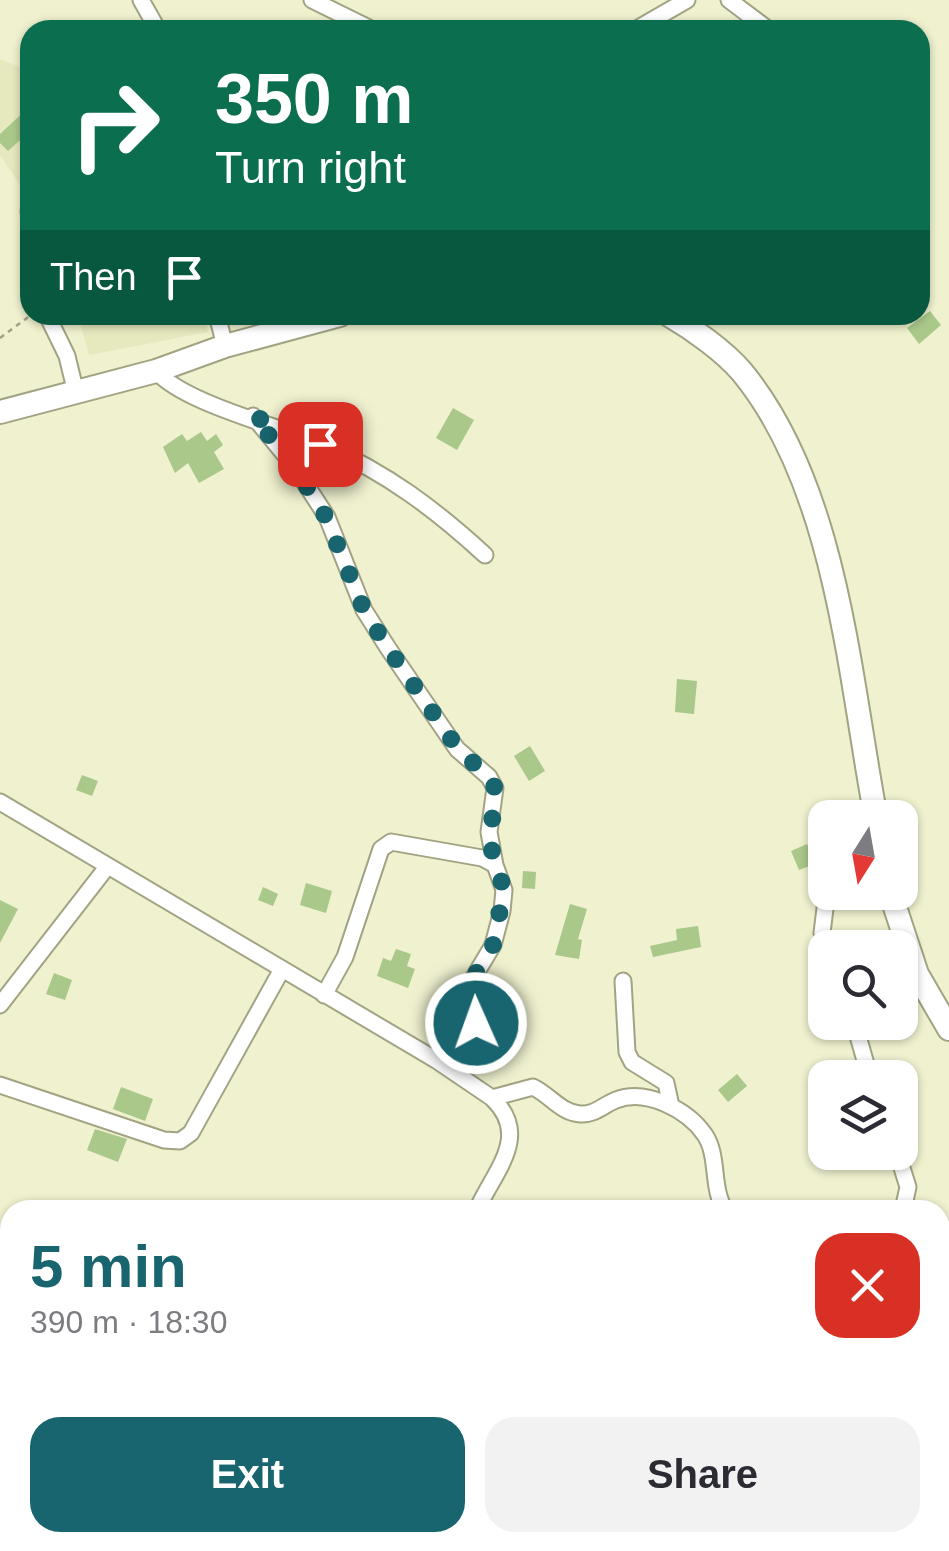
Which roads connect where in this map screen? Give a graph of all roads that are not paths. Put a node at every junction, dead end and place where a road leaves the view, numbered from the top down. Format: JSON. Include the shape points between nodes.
{"nodes":[{"id":1,"x":312,"y":0,"type":"edge"},
{"id":2,"x":687,"y":0,"type":"edge"},
{"id":3,"x":729,"y":0,"type":"edge"},
{"id":4,"x":353,"y":20,"type":"edge"},
{"id":5,"x":652,"y":20,"type":"edge"},
{"id":6,"x":756,"y":20,"type":"edge"},
{"id":7,"x":52,"y":325,"type":"edge"},
{"id":8,"x":222,"y":325,"type":"edge"},
{"id":9,"x":303,"y":325,"type":"edge"},
{"id":10,"x":682,"y":325,"type":"edge"},
{"id":11,"x":226,"y":346,"type":"junction"},
{"id":12,"x":156,"y":371,"type":"junction"},
{"id":13,"x":76,"y":389,"type":"junction"},
{"id":14,"x":0,"y":412,"type":"edge"},
{"id":15,"x":253,"y":416,"type":"junction"},
{"id":16,"x":485,"y":555,"type":"dead end"},
{"id":17,"x":873,"y":800,"type":"edge"},
{"id":18,"x":0,"y":802,"type":"edge"},
{"id":19,"x":496,"y":865,"type":"junction"},
{"id":20,"x":107,"y":867,"type":"junction"},
{"id":21,"x":896,"y":910,"type":"edge"},
{"id":22,"x":281,"y":971,"type":"junction"},
{"id":23,"x":623,"y":980,"type":"dead end"},
{"id":24,"x":324,"y":995,"type":"junction"},
{"id":25,"x":0,"y":1005,"type":"edge"},
{"id":26,"x":949,"y":1029,"type":"edge"},
{"id":27,"x":436,"y":1060,"type":"junction"},
{"id":28,"x":0,"y":1085,"type":"edge"},
{"id":29,"x":492,"y":1098,"type":"junction"},
{"id":30,"x":671,"y":1106,"type":"junction"},
{"id":31,"x":903,"y":1170,"type":"edge"},
{"id":32,"x":483,"y":1200,"type":"edge"},
{"id":33,"x":718,"y":1200,"type":"edge"},
{"id":34,"x":905,"y":1200,"type":"edge"}],
"edges":[{"from":1,"to":4,"type":"street"},
{"from":2,"to":5,"type":"street"},
{"from":3,"to":6,"type":"street"},
{"from":7,"to":13,"type":"street"},
{"from":8,"to":11,"type":"street"},
{"from":9,"to":11,"type":"highway"},
{"from":10,"to":17,"type":"highway","via":[[740,370],[780,430],[823,538]]},
{"from":11,"to":12,"type":"highway"},
{"from":12,"to":13,"type":"highway"},
{"from":12,"to":15,"type":"street","via":[[176,390]]},
{"from":13,"to":14,"type":"highway"},
{"from":15,"to":16,"type":"street","via":[[399,484]]},
{"from":15,"to":19,"type":"street","via":[[326,517],[364,610],[388,648],[458,749],[495,788],[489,832]]},
{"from":18,"to":20,"type":"street"},
{"from":19,"to":24,"type":"street","via":[[391,842],[381,850],[345,957]]},
{"from":19,"to":27,"type":"street","via":[[502,911],[493,945],[471,982],[476,1023]]},
{"from":20,"to":22,"type":"street"},
{"from":20,"to":25,"type":"street"},
{"from":21,"to":26,"type":"highway","via":[[916,974]]},
{"from":22,"to":24,"type":"street"},
{"from":22,"to":28,"type":"street","via":[[192,1133],[180,1142]]},
{"from":23,"to":30,"type":"street","via":[[626,1052],[666,1083]]},
{"from":24,"to":27,"type":"street"},
{"from":27,"to":29,"type":"street"},
{"from":29,"to":30,"type":"street","via":[[533,1087],[573,1114],[619,1098]]},
{"from":29,"to":32,"type":"street","via":[[510,1122],[511,1138]]},
{"from":30,"to":33,"type":"street","via":[[708,1139]]},
{"from":31,"to":34,"type":"street"}]}
